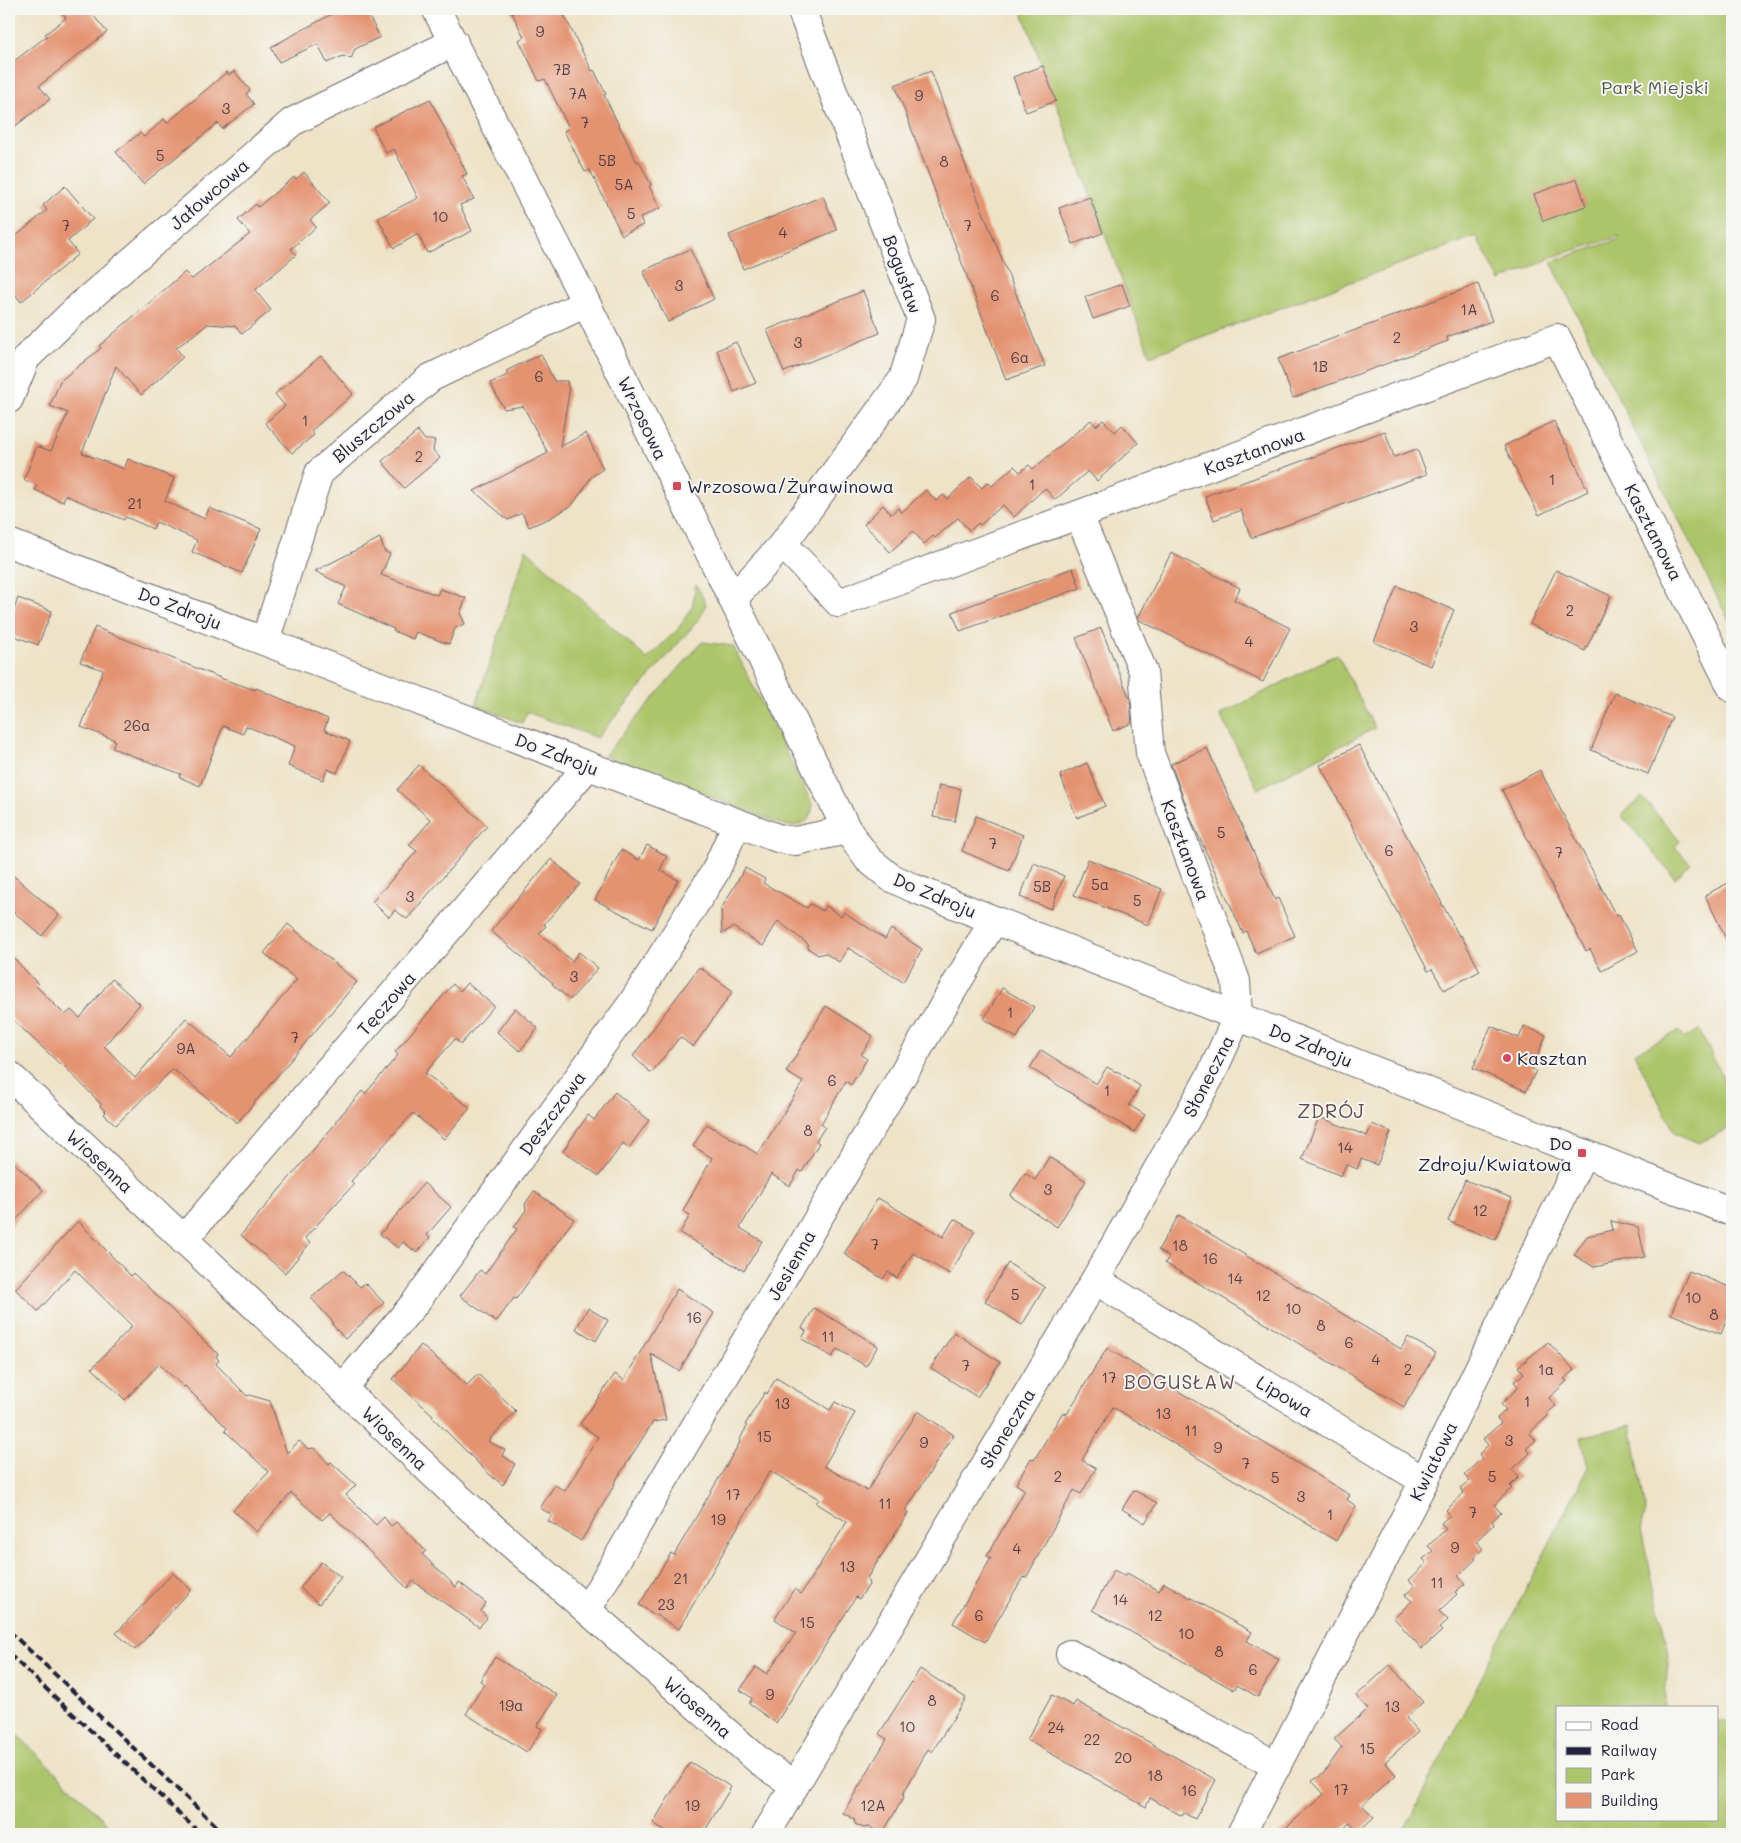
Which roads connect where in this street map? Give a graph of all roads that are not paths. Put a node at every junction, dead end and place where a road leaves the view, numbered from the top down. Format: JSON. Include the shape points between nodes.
{"nodes":[{"id":1,"x":436,"y":9,"type":"edge"},
{"id":2,"x":801,"y":9,"type":"edge"},
{"id":3,"x":454,"y":42,"type":"junction"},
{"id":4,"x":586,"y":303,"type":"junction"},
{"id":5,"x":9,"y":399,"type":"edge"},
{"id":6,"x":1079,"y":515,"type":"junction"},
{"id":7,"x":9,"y":543,"type":"edge"},
{"id":8,"x":783,"y":544,"type":"junction"},
{"id":9,"x":733,"y":599,"type":"junction"},
{"id":10,"x":265,"y":640,"type":"junction"},
{"id":11,"x":1732,"y":688,"type":"edge"},
{"id":12,"x":588,"y":766,"type":"junction"},
{"id":13,"x":737,"y":823,"type":"junction"},
{"id":14,"x":847,"y":830,"type":"junction"},
{"id":15,"x":994,"y":920,"type":"junction"},
{"id":16,"x":1238,"y":1015,"type":"junction"},
{"id":17,"x":9,"y":1075,"type":"edge"},
{"id":18,"x":1582,"y":1154,"type":"junction"},
{"id":19,"x":1732,"y":1212,"type":"edge"},
{"id":20,"x":183,"y":1240,"type":"junction"},
{"id":21,"x":1095,"y":1280,"type":"junction"},
{"id":22,"x":343,"y":1388,"type":"junction"},
{"id":23,"x":1424,"y":1481,"type":"junction"},
{"id":24,"x":587,"y":1610,"type":"junction"},
{"id":25,"x":1070,"y":1654,"type":"dead end"},
{"id":26,"x":1276,"y":1766,"type":"junction"},
{"id":27,"x":795,"y":1785,"type":"junction"},
{"id":28,"x":766,"y":1834,"type":"edge"},
{"id":29,"x":1241,"y":1834,"type":"edge"}],
"edges":[{"from":1,"to":3,"type":"street","name":"Wrzosowa"},
{"from":2,"to":8,"type":"street","name":"Bogusław","via":[[921,319],[903,378]]},
{"from":3,"to":4,"type":"street","name":"Wrzosowa"},
{"from":3,"to":5,"type":"street","name":"Jałowcowa","via":[[292,122],[81,305],[26,358]]},
{"from":4,"to":9,"type":"street","name":"Wrzosowa"},
{"from":4,"to":10,"type":"street","name":"Bluszczowa","via":[[430,378],[319,473]]},
{"from":6,"to":8,"type":"street","via":[[839,604]]},
{"from":6,"to":11,"type":"street","name":"Kasztanowa","via":[[1557,338]]},
{"from":6,"to":16,"type":"street","name":"Kasztanowa","via":[[1144,671],[1150,753],[1236,981]]},
{"from":7,"to":10,"type":"street","name":"Do Zdroju"},
{"from":8,"to":9,"type":"street","name":"Bogusław"},
{"from":9,"to":14,"type":"street","name":"Wrzosowa"},
{"from":10,"to":12,"type":"street","name":"Do Zdroju"},
{"from":12,"to":13,"type":"street","name":"Do Zdroju"},
{"from":12,"to":20,"type":"street","name":"Tęczowa"},
{"from":13,"to":14,"type":"street","name":"Do Zdroju","via":[[780,839],[795,841]]},
{"from":13,"to":22,"type":"street","name":"Deszczowa","via":[[715,872],[633,1002],[415,1303]]},
{"from":14,"to":15,"type":"street","name":"Do Zdroju","via":[[868,859],[890,877]]},
{"from":15,"to":16,"type":"street","name":"Do Zdroju"},
{"from":15,"to":24,"type":"street","name":"Jesienna"},
{"from":16,"to":18,"type":"street","name":"Do Zdroju"},
{"from":16,"to":21,"type":"street","name":"Słoneczna","via":[[1211,1075]]},
{"from":17,"to":20,"type":"street","name":"Wiosenna"},
{"from":18,"to":19,"type":"street","name":"Do Zdroju"},
{"from":18,"to":23,"type":"street","name":"Kwiatowa"},
{"from":20,"to":22,"type":"street","name":"Wiosenna"},
{"from":21,"to":23,"type":"street","name":"Lipowa"},
{"from":21,"to":27,"type":"street","name":"Słoneczna"},
{"from":22,"to":24,"type":"street","name":"Wiosenna","via":[[460,1499]]},
{"from":23,"to":26,"type":"street","name":"Kwiatowa"},
{"from":24,"to":27,"type":"street","name":"Wiosenna","via":[[764,1765]]},
{"from":25,"to":26,"type":"street"},
{"from":26,"to":29,"type":"street","name":"Kwiatowa"},
{"from":27,"to":28,"type":"street","name":"Słoneczna"}]}
